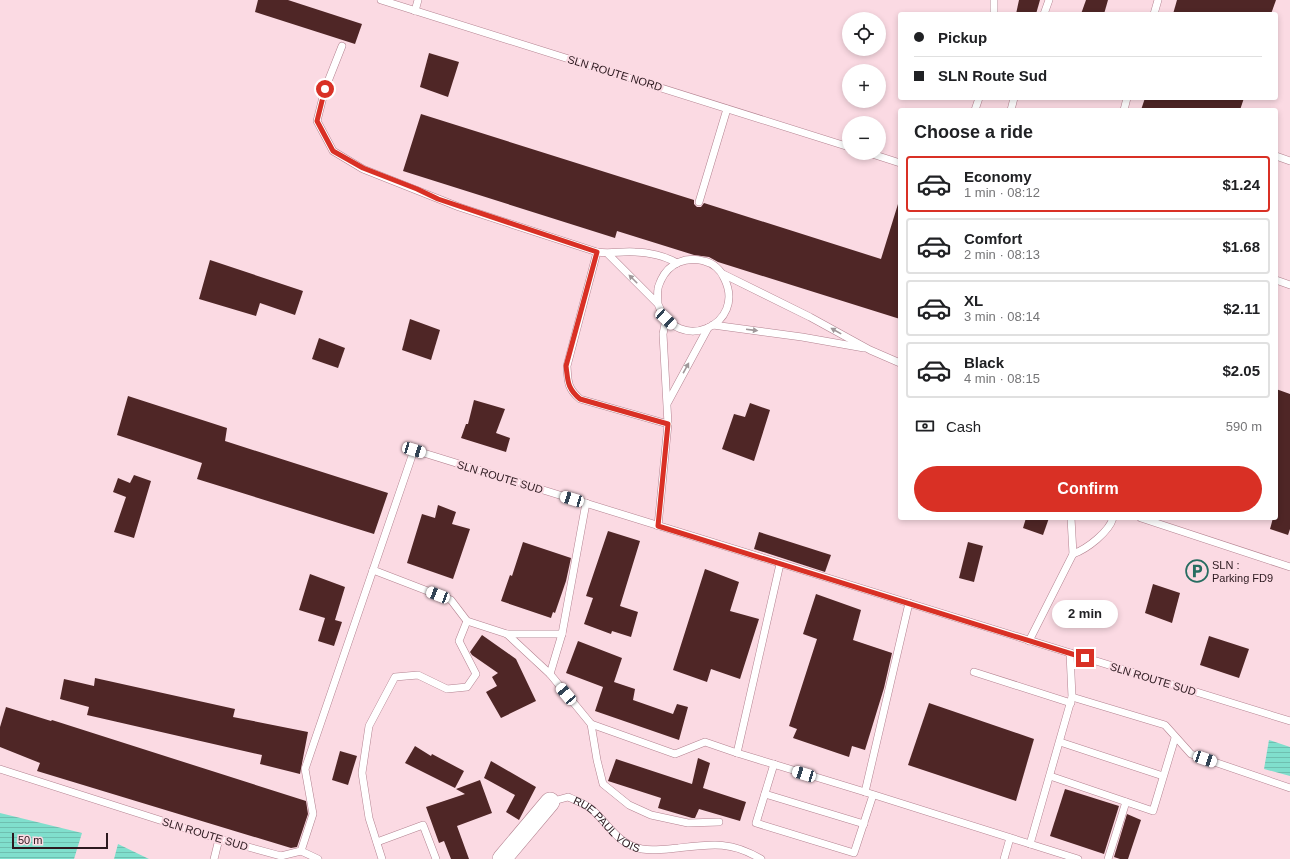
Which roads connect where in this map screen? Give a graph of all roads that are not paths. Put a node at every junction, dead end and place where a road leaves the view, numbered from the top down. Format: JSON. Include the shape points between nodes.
{"nodes":[{"id":1,"x":381,"y":0,"type":"edge"},
{"id":2,"x":418,"y":0,"type":"edge"},
{"id":3,"x":994,"y":0,"type":"edge"},
{"id":4,"x":1049,"y":0,"type":"edge"},
{"id":5,"x":1158,"y":0,"type":"edge"},
{"id":6,"x":414,"y":10,"type":"junction"},
{"id":7,"x":994,"y":12,"type":"edge"},
{"id":8,"x":1045,"y":12,"type":"edge"},
{"id":9,"x":1155,"y":12,"type":"edge"},
{"id":10,"x":342,"y":46,"type":"dead end"},
{"id":11,"x":727,"y":109,"type":"junction"},
{"id":12,"x":842,"y":145,"type":"edge"},
{"id":13,"x":1278,"y":157,"type":"edge"},
{"id":14,"x":886,"y":158,"type":"edge"},
{"id":15,"x":1290,"y":161,"type":"edge"},
{"id":16,"x":898,"y":162,"type":"edge"},
{"id":17,"x":699,"y":202,"type":"dead end"},
{"id":18,"x":597,"y":252,"type":"junction"},
{"id":19,"x":608,"y":254,"type":"junction"},
{"id":20,"x":677,"y":263,"type":"junction"},
{"id":21,"x":723,"y":274,"type":"junction"},
{"id":22,"x":1278,"y":281,"type":"edge"},
{"id":23,"x":1290,"y":285,"type":"edge"},
{"id":24,"x":658,"y":304,"type":"junction"},
{"id":25,"x":666,"y":319,"type":"junction"},
{"id":26,"x":711,"y":327,"type":"junction"},
{"id":27,"x":870,"y":350,"type":"junction"},
{"id":28,"x":898,"y":362,"type":"edge"},
{"id":29,"x":668,"y":402,"type":"junction"},
{"id":30,"x":668,"y":424,"type":"junction"},
{"id":31,"x":586,"y":504,"type":"junction"},
{"id":32,"x":1072,"y":520,"type":"edge"},
{"id":33,"x":1112,"y":520,"type":"edge"},
{"id":34,"x":1147,"y":520,"type":"edge"},
{"id":35,"x":658,"y":526,"type":"junction"},
{"id":36,"x":1073,"y":554,"type":"junction"},
{"id":37,"x":780,"y":564,"type":"junction"},
{"id":38,"x":1290,"y":567,"type":"edge"},
{"id":39,"x":373,"y":570,"type":"junction"},
{"id":40,"x":909,"y":604,"type":"junction"},
{"id":41,"x":467,"y":621,"type":"junction"},
{"id":42,"x":507,"y":634,"type":"junction"},
{"id":43,"x":562,"y":634,"type":"junction"},
{"id":44,"x":1029,"y":641,"type":"junction"},
{"id":45,"x":1070,"y":653,"type":"junction"},
{"id":46,"x":974,"y":672,"type":"dead end"},
{"id":47,"x":550,"y":674,"type":"junction"},
{"id":48,"x":1071,"y":700,"type":"junction"},
{"id":49,"x":1290,"y":721,"type":"edge"},
{"id":50,"x":591,"y":724,"type":"junction"},
{"id":51,"x":1175,"y":738,"type":"junction"},
{"id":52,"x":1060,"y":742,"type":"junction"},
{"id":53,"x":737,"y":753,"type":"junction"},
{"id":54,"x":774,"y":764,"type":"junction"},
{"id":55,"x":0,"y":769,"type":"edge"},
{"id":56,"x":1050,"y":776,"type":"junction"},
{"id":57,"x":1163,"y":776,"type":"junction"},
{"id":58,"x":1290,"y":788,"type":"edge"},
{"id":59,"x":865,"y":792,"type":"junction"},
{"id":60,"x":765,"y":794,"type":"junction"},
{"id":61,"x":873,"y":795,"type":"junction"},
{"id":62,"x":550,"y":802,"type":"joint"},
{"id":63,"x":1126,"y":802,"type":"junction"},
{"id":64,"x":719,"y":822,"type":"dead end"},
{"id":65,"x":864,"y":824,"type":"junction"},
{"id":66,"x":1010,"y":838,"type":"junction"},
{"id":67,"x":220,"y":839,"type":"junction"},
{"id":68,"x":377,"y":842,"type":"junction"},
{"id":69,"x":1030,"y":844,"type":"junction"},
{"id":70,"x":301,"y":851,"type":"junction"},
{"id":71,"x":1054,"y":851,"type":"junction"},
{"id":72,"x":214,"y":859,"type":"edge"},
{"id":73,"x":318,"y":859,"type":"edge"},
{"id":74,"x":382,"y":859,"type":"edge"},
{"id":75,"x":436,"y":859,"type":"edge"},
{"id":76,"x":502,"y":859,"type":"edge"},
{"id":77,"x":761,"y":859,"type":"edge"},
{"id":78,"x":1004,"y":859,"type":"edge"},
{"id":79,"x":1051,"y":859,"type":"edge"},
{"id":80,"x":1078,"y":859,"type":"edge"},
{"id":81,"x":1108,"y":859,"type":"edge"}],
"edges":[{"from":1,"to":6,"type":"lane","name":"SLN ROUTE NORD"},
{"from":2,"to":6,"type":"lane"},
{"from":3,"to":7,"type":"lane"},
{"from":4,"to":8,"type":"lane"},
{"from":5,"to":9,"type":"lane"},
{"from":6,"to":11,"type":"lane","name":"SLN ROUTE NORD"},
{"from":10,"to":18,"type":"lane","via":[[325,89],[317,121],[333,151],[363,168],[438,199]]},
{"from":11,"to":12,"type":"lane","name":"SLN ROUTE NORD"},
{"from":11,"to":17,"type":"lane"},
{"from":13,"to":15,"type":"lane"},
{"from":14,"to":16,"type":"lane"},
{"from":18,"to":19,"type":"lane"},
{"from":18,"to":30,"type":"lane","via":[[566,366],[572,392],[580,399]]},
{"from":19,"to":20,"type":"lane","via":[[636,252],[668,258]]},
{"from":24,"to":19,"type":"lane","one_way":true},
{"from":20,"to":21,"type":"lane","via":[[687,256],[707,262]]},
{"from":20,"to":24,"type":"lane","via":[[664,273],[658,288]]},
{"from":21,"to":26,"type":"lane","via":[[728,285],[727,308],[722,318]]},
{"from":27,"to":21,"type":"lane","one_way":true},
{"from":22,"to":23,"type":"lane"},
{"from":24,"to":25,"type":"lane"},
{"from":25,"to":26,"type":"lane","via":[[686,330],[699,331]]},
{"from":25,"to":29,"type":"lane","via":[[663,334]]},
{"from":26,"to":27,"type":"lane","one_way":true,"via":[[802,337]]},
{"from":29,"to":26,"type":"lane","one_way":true},
{"from":27,"to":28,"type":"lane"},
{"from":29,"to":30,"type":"lane"},
{"from":30,"to":35,"type":"lane"},
{"from":31,"to":35,"type":"lane","name":"SLN ROUTE SUD"},
{"from":31,"to":39,"type":"lane","name":"SLN ROUTE SUD","via":[[414,450]]},
{"from":31,"to":43,"type":"lane"},
{"from":32,"to":36,"type":"lane"},
{"from":33,"to":36,"type":"lane","via":[[1111,525],[1083,550]]},
{"from":34,"to":38,"type":"lane"},
{"from":35,"to":37,"type":"lane","name":"SLN ROUTE SUD"},
{"from":36,"to":44,"type":"lane"},
{"from":37,"to":40,"type":"lane","name":"SLN ROUTE SUD"},
{"from":37,"to":53,"type":"lane"},
{"from":39,"to":41,"type":"lane","via":[[450,600]]},
{"from":39,"to":70,"type":"lane","name":"SLN ROUTE SUD","via":[[305,769],[313,814]]},
{"from":40,"to":44,"type":"lane","name":"SLN ROUTE SUD"},
{"from":40,"to":59,"type":"lane"},
{"from":41,"to":42,"type":"lane"},
{"from":41,"to":68,"type":"lane","via":[[459,641],[476,674],[467,688],[447,690],[418,675],[395,677],[369,726],[362,773],[369,818]]},
{"from":42,"to":43,"type":"lane"},
{"from":42,"to":47,"type":"lane"},
{"from":43,"to":47,"type":"lane"},
{"from":44,"to":45,"type":"lane","name":"SLN ROUTE SUD"},
{"from":45,"to":48,"type":"lane"},
{"from":45,"to":49,"type":"lane","name":"SLN ROUTE SUD"},
{"from":46,"to":48,"type":"lane"},
{"from":47,"to":50,"type":"lane"},
{"from":48,"to":51,"type":"lane","via":[[1165,725]]},
{"from":48,"to":52,"type":"lane"},
{"from":50,"to":53,"type":"lane","via":[[674,754],[705,742]]},
{"from":50,"to":64,"type":"lane","via":[[603,784],[629,805],[651,815],[688,823]]},
{"from":51,"to":57,"type":"lane"},
{"from":51,"to":58,"type":"lane","via":[[1191,754]]},
{"from":52,"to":56,"type":"lane"},
{"from":52,"to":57,"type":"lane"},
{"from":53,"to":54,"type":"lane"},
{"from":54,"to":59,"type":"lane"},
{"from":54,"to":60,"type":"lane"},
{"from":55,"to":67,"type":"lane","name":"SLN ROUTE SUD"},
{"from":56,"to":63,"type":"lane"},
{"from":56,"to":69,"type":"lane"},
{"from":57,"to":63,"type":"lane","via":[[1153,811]]},
{"from":59,"to":61,"type":"lane"},
{"from":60,"to":65,"type":"lane"},
{"from":60,"to":65,"type":"lane","via":[[756,823],[846,851],[854,853]]},
{"from":61,"to":65,"type":"lane"},
{"from":61,"to":66,"type":"lane"},
{"from":62,"to":76,"type":"street","name":"RUE PAUL VOIS"},
{"from":62,"to":77,"type":"lane","name":"RUE PAUL VOIS","via":[[568,797],[579,802],[589,808],[620,840],[641,849],[663,850],[713,844],[748,851]]},
{"from":63,"to":81,"type":"lane"},
{"from":66,"to":69,"type":"lane"},
{"from":66,"to":78,"type":"lane"},
{"from":67,"to":70,"type":"lane","name":"SLN ROUTE SUD","via":[[280,856]]},
{"from":67,"to":72,"type":"lane"},
{"from":68,"to":74,"type":"lane"},
{"from":68,"to":75,"type":"lane","via":[[424,825]]},
{"from":69,"to":71,"type":"lane"},
{"from":70,"to":73,"type":"lane"},
{"from":71,"to":79,"type":"lane"},
{"from":71,"to":80,"type":"lane"}]}
